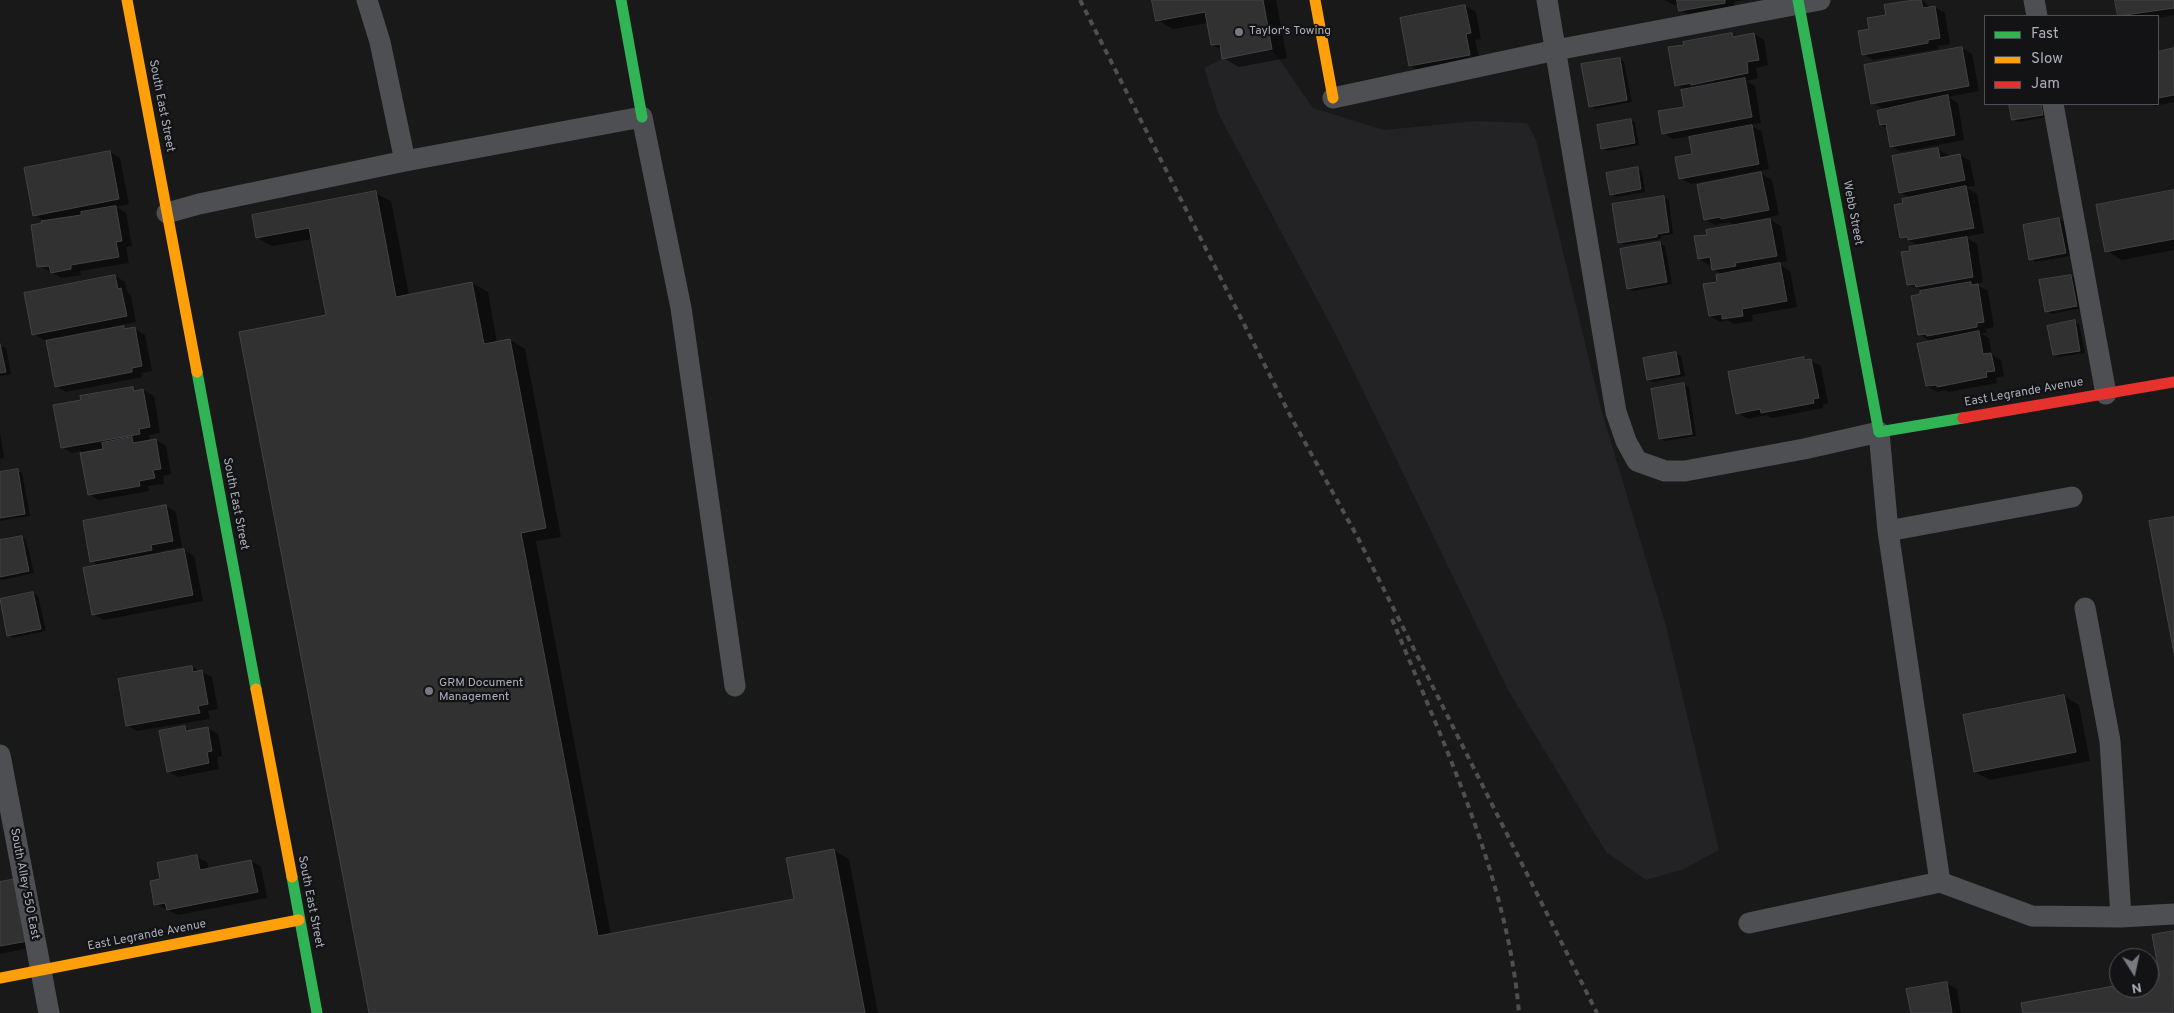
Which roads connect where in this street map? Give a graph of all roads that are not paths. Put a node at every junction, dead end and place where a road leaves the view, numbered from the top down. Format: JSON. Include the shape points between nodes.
{"nodes":[{"id":1,"x":127,"y":0,"type":"edge"},
{"id":2,"x":367,"y":0,"type":"edge"},
{"id":3,"x":621,"y":0,"type":"edge"},
{"id":4,"x":1315,"y":0,"type":"edge"},
{"id":5,"x":1547,"y":0,"type":"edge"},
{"id":6,"x":1820,"y":0,"type":"edge"},
{"id":7,"x":2034,"y":0,"type":"edge"},
{"id":8,"x":1798,"y":2,"type":"edge"},
{"id":9,"x":2037,"y":15,"type":"edge"},
{"id":10,"x":1556,"y":50,"type":"junction"},
{"id":11,"x":1333,"y":98,"type":"joint"},
{"id":12,"x":2053,"y":105,"type":"edge"},
{"id":13,"x":642,"y":117,"type":"junction"},
{"id":14,"x":405,"y":161,"type":"junction"},
{"id":15,"x":167,"y":213,"type":"junction"},
{"id":16,"x":2174,"y":382,"type":"edge"},
{"id":17,"x":2106,"y":394,"type":"junction"},
{"id":18,"x":1879,"y":432,"type":"junction"},
{"id":19,"x":2072,"y":497,"type":"dead end"},
{"id":20,"x":1888,"y":531,"type":"junction"},
{"id":21,"x":2085,"y":608,"type":"dead end"},
{"id":22,"x":735,"y":686,"type":"dead end"},
{"id":23,"x":0,"y":755,"type":"edge"},
{"id":24,"x":1940,"y":882,"type":"junction"},
{"id":25,"x":2174,"y":914,"type":"edge"},
{"id":26,"x":2121,"y":917,"type":"junction"},
{"id":27,"x":299,"y":920,"type":"junction"},
{"id":28,"x":1749,"y":923,"type":"dead end"},
{"id":29,"x":41,"y":970,"type":"junction"},
{"id":30,"x":0,"y":978,"type":"edge"},
{"id":31,"x":49,"y":1013,"type":"edge"},
{"id":32,"x":317,"y":1013,"type":"edge"}],
"edges":[{"from":1,"to":15,"type":"street","name":"South East Street"},
{"from":2,"to":14,"type":"lane","via":[[380,42]]},
{"from":3,"to":13,"type":"street"},
{"from":4,"to":11,"type":"street"},
{"from":5,"to":10,"type":"lane"},
{"from":6,"to":8,"type":"lane"},
{"from":7,"to":9,"type":"lane"},
{"from":8,"to":10,"type":"lane"},
{"from":8,"to":18,"type":"street","name":"Webb Street"},
{"from":10,"to":11,"type":"lane"},
{"from":10,"to":18,"type":"lane","via":[[1616,412],[1637,460],[1665,471],[1685,471]]},
{"from":12,"to":17,"type":"lane"},
{"from":13,"to":14,"type":"lane"},
{"from":13,"to":22,"type":"lane","via":[[681,308]]},
{"from":14,"to":15,"type":"lane"},
{"from":15,"to":27,"type":"street","name":"South East Street"},
{"from":16,"to":17,"type":"street","name":"East Legrande Avenue"},
{"from":17,"to":18,"type":"street","name":"East Legrande Avenue"},
{"from":18,"to":20,"type":"lane"},
{"from":19,"to":20,"type":"lane"},
{"from":20,"to":24,"type":"lane"},
{"from":21,"to":26,"type":"lane","via":[[2110,741]]},
{"from":23,"to":29,"type":"lane","name":"South Alley 550 East"},
{"from":24,"to":26,"type":"lane","via":[[2032,916]]},
{"from":24,"to":28,"type":"lane"},
{"from":25,"to":26,"type":"lane"},
{"from":27,"to":29,"type":"street","name":"East Legrande Avenue"},
{"from":27,"to":32,"type":"street","name":"South East Street"},
{"from":29,"to":30,"type":"street","name":"East Legrande Avenue"},
{"from":29,"to":31,"type":"lane","name":"South Alley 550 East"}]}
